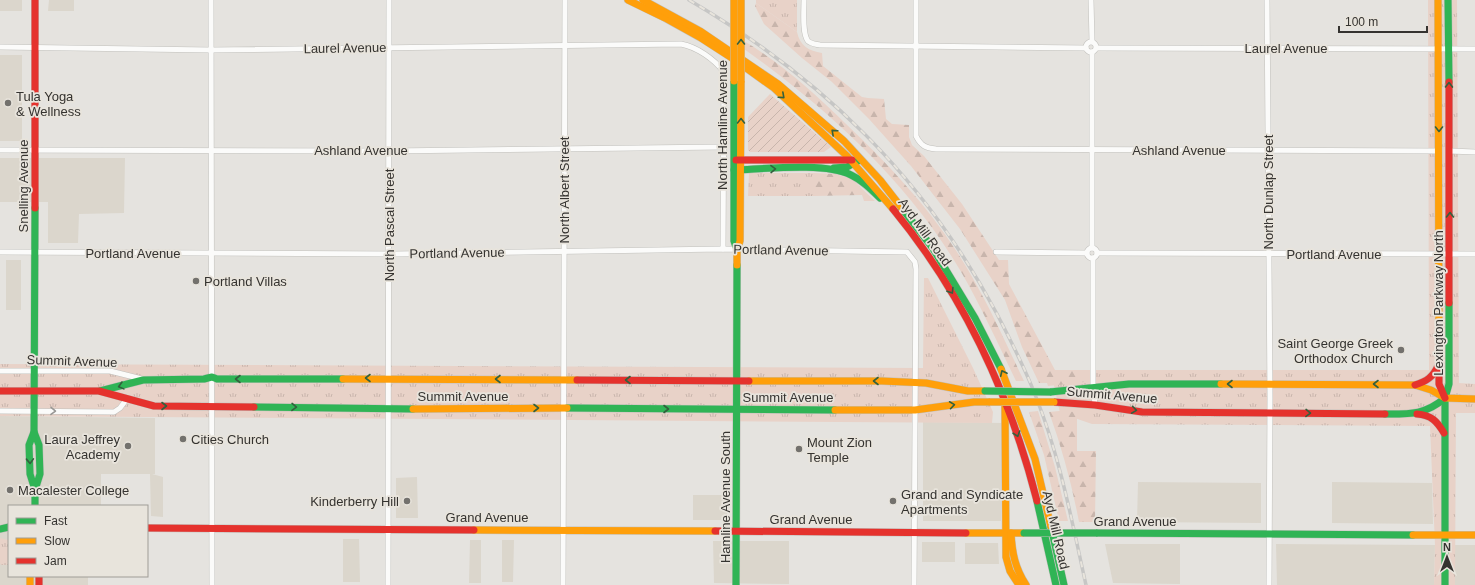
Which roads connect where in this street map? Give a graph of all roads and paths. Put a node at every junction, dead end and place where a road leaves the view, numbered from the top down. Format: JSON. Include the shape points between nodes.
{"nodes":[{"id":1,"x":35,"y":0,"type":"edge"},
{"id":2,"x":211,"y":0,"type":"edge"},
{"id":3,"x":389,"y":0,"type":"edge"},
{"id":4,"x":565,"y":0,"type":"edge"},
{"id":5,"x":628,"y":0,"type":"edge"},
{"id":6,"x":643,"y":0,"type":"edge"},
{"id":7,"x":734,"y":0,"type":"edge"},
{"id":8,"x":741,"y":0,"type":"edge"},
{"id":9,"x":804,"y":0,"type":"edge"},
{"id":10,"x":916,"y":0,"type":"edge"},
{"id":11,"x":1091,"y":0,"type":"edge"},
{"id":12,"x":1267,"y":0,"type":"edge"},
{"id":13,"x":1438,"y":0,"type":"edge"},
{"id":14,"x":1448,"y":0,"type":"edge"},
{"id":15,"x":1092,"y":42,"type":"junction"},
{"id":16,"x":689,"y":45,"type":"joint"},
{"id":17,"x":564,"y":46,"type":"junction"},
{"id":18,"x":917,"y":46,"type":"junction"},
{"id":19,"x":0,"y":47,"type":"edge"},
{"id":20,"x":35,"y":47,"type":"junction"},
{"id":21,"x":388,"y":48,"type":"junction"},
{"id":22,"x":1086,"y":48,"type":"junction"},
{"id":23,"x":1097,"y":48,"type":"junction"},
{"id":24,"x":1267,"y":48,"type":"junction"},
{"id":25,"x":1439,"y":48,"type":"junction"},
{"id":26,"x":1449,"y":48,"type":"junction"},
{"id":27,"x":1475,"y":49,"type":"edge"},
{"id":28,"x":211,"y":50,"type":"junction"},
{"id":29,"x":1092,"y":52,"type":"junction"},
{"id":30,"x":737,"y":81,"type":"junction"},
{"id":31,"x":723,"y":147,"type":"junction"},
{"id":32,"x":34,"y":149,"type":"junction"},
{"id":33,"x":564,"y":149,"type":"junction"},
{"id":34,"x":0,"y":150,"type":"edge"},
{"id":35,"x":212,"y":150,"type":"junction"},
{"id":36,"x":1091,"y":150,"type":"junction"},
{"id":37,"x":389,"y":151,"type":"junction"},
{"id":38,"x":1268,"y":151,"type":"junction"},
{"id":39,"x":1439,"y":151,"type":"junction"},
{"id":40,"x":1450,"y":152,"type":"junction"},
{"id":41,"x":1475,"y":152,"type":"edge"},
{"id":42,"x":737,"y":160,"type":"junction"},
{"id":43,"x":862,"y":160,"type":"junction"},
{"id":44,"x":853,"y":162,"type":"junction"},
{"id":45,"x":816,"y":168,"type":"junction"},
{"id":46,"x":737,"y":170,"type":"junction"},
{"id":47,"x":907,"y":225,"type":"junction"},
{"id":48,"x":1092,"y":248,"type":"junction"},
{"id":49,"x":723,"y":249,"type":"junction"},
{"id":50,"x":737,"y":250,"type":"junction"},
{"id":51,"x":0,"y":252,"type":"edge"},
{"id":52,"x":35,"y":252,"type":"junction"},
{"id":53,"x":564,"y":252,"type":"junction"},
{"id":54,"x":996,"y":252,"type":"dead end"},
{"id":55,"x":211,"y":253,"type":"junction"},
{"id":56,"x":1087,"y":253,"type":"junction"},
{"id":57,"x":1097,"y":253,"type":"junction"},
{"id":58,"x":1268,"y":253,"type":"junction"},
{"id":59,"x":388,"y":254,"type":"junction"},
{"id":60,"x":1440,"y":254,"type":"junction"},
{"id":61,"x":1450,"y":254,"type":"junction"},
{"id":62,"x":1475,"y":254,"type":"edge"},
{"id":63,"x":1093,"y":258,"type":"junction"},
{"id":64,"x":1439,"y":363,"type":"junction"},
{"id":65,"x":0,"y":371,"type":"edge"},
{"id":66,"x":35,"y":371,"type":"junction"},
{"id":67,"x":212,"y":377,"type":"junction"},
{"id":68,"x":388,"y":378,"type":"junction"},
{"id":69,"x":564,"y":379,"type":"junction"},
{"id":70,"x":143,"y":380,"type":"junction"},
{"id":71,"x":737,"y":380,"type":"junction"},
{"id":72,"x":915,"y":382,"type":"junction"},
{"id":73,"x":1270,"y":384,"type":"junction"},
{"id":74,"x":1415,"y":385,"type":"junction"},
{"id":75,"x":1093,"y":388,"type":"junction"},
{"id":76,"x":0,"y":391,"type":"edge"},
{"id":77,"x":35,"y":391,"type":"junction"},
{"id":78,"x":99,"y":391,"type":"junction"},
{"id":79,"x":1445,"y":398,"type":"junction"},
{"id":80,"x":1475,"y":399,"type":"edge"},
{"id":81,"x":126,"y":400,"type":"junction"},
{"id":82,"x":1005,"y":400,"type":"junction"},
{"id":83,"x":1095,"y":405,"type":"junction"},
{"id":84,"x":212,"y":406,"type":"junction"},
{"id":85,"x":388,"y":408,"type":"junction"},
{"id":86,"x":564,"y":408,"type":"junction"},
{"id":87,"x":737,"y":409,"type":"junction"},
{"id":88,"x":915,"y":410,"type":"junction"},
{"id":89,"x":0,"y":411,"type":"edge"},
{"id":90,"x":34,"y":411,"type":"junction"},
{"id":91,"x":1269,"y":412,"type":"junction"},
{"id":92,"x":1411,"y":414,"type":"junction"},
{"id":93,"x":1445,"y":434,"type":"junction"},
{"id":94,"x":35,"y":505,"type":"edge"},
{"id":95,"x":148,"y":528,"type":"edge"},
{"id":96,"x":212,"y":528,"type":"junction"},
{"id":97,"x":388,"y":529,"type":"junction"},
{"id":98,"x":564,"y":530,"type":"junction"},
{"id":99,"x":736,"y":531,"type":"junction"},
{"id":100,"x":914,"y":532,"type":"junction"},
{"id":101,"x":1008,"y":532,"type":"junction"},
{"id":102,"x":1269,"y":534,"type":"junction"},
{"id":103,"x":1445,"y":535,"type":"junction"},
{"id":104,"x":1475,"y":535,"type":"edge"},
{"id":105,"x":212,"y":585,"type":"edge"},
{"id":106,"x":388,"y":585,"type":"edge"},
{"id":107,"x":563,"y":585,"type":"edge"},
{"id":108,"x":736,"y":585,"type":"edge"},
{"id":109,"x":914,"y":585,"type":"edge"},
{"id":110,"x":1019,"y":585,"type":"edge"},
{"id":111,"x":1026,"y":585,"type":"edge"},
{"id":112,"x":1056,"y":585,"type":"edge"},
{"id":113,"x":1064,"y":585,"type":"edge"},
{"id":114,"x":1269,"y":585,"type":"edge"},
{"id":115,"x":1445,"y":585,"type":"edge"}],
"edges":[{"from":1,"to":20,"type":"main road","name":"Snelling Avenue"},
{"from":2,"to":28,"type":"street"},
{"from":3,"to":21,"type":"street","name":"North Pascal Street"},
{"from":4,"to":17,"type":"street","name":"North Albert Street"},
{"from":5,"to":44,"type":"main road","name":"Ayd Mill Road","one_way":true,"via":[[686,29],[769,84]]},
{"from":43,"to":6,"type":"main road","name":"Ayd Mill Road","one_way":true,"via":[[844,141],[778,84],[700,31]]},
{"from":7,"to":30,"type":"main road","name":"North Hamline Avenue","bridge":true},
{"from":30,"to":8,"type":"main road","name":"North Hamline Avenue","one_way":true,"bridge":true},
{"from":9,"to":18,"type":"street","via":[[805,35],[812,44]]},
{"from":10,"to":18,"type":"street"},
{"from":11,"to":15,"type":"street"},
{"from":12,"to":24,"type":"street","name":"North Dunlap Street"},
{"from":13,"to":25,"type":"main road","name":"Lexington Parkway North"},
{"from":14,"to":26,"type":"main road","name":"Lexington Parkway North"},
{"from":15,"to":22,"type":"street","via":[[1087,44]]},
{"from":15,"to":23,"type":"street"},
{"from":16,"to":17,"type":"street","name":"Laurel Avenue"},
{"from":16,"to":31,"type":"street","name":"North Hamline Avenue","via":[[724,72]]},
{"from":17,"to":21,"type":"street","name":"Laurel Avenue"},
{"from":17,"to":33,"type":"street","name":"North Albert Street"},
{"from":18,"to":22,"type":"street"},
{"from":18,"to":36,"type":"street","name":"Ashland Avenue","via":[[916,136],[920,144],[926,148]]},
{"from":19,"to":20,"type":"street","name":"Laurel Avenue"},
{"from":20,"to":28,"type":"street","name":"Laurel Avenue"},
{"from":20,"to":32,"type":"main road","name":"Snelling Avenue"},
{"from":21,"to":28,"type":"street","name":"Laurel Avenue"},
{"from":21,"to":37,"type":"street","name":"North Pascal Street"},
{"from":22,"to":29,"type":"street"},
{"from":23,"to":24,"type":"street","name":"Laurel Avenue"},
{"from":23,"to":29,"type":"street"},
{"from":24,"to":25,"type":"street","name":"Laurel Avenue"},
{"from":24,"to":38,"type":"street","name":"North Dunlap Street"},
{"from":25,"to":26,"type":"street","name":"Laurel Avenue"},
{"from":25,"to":39,"type":"main road","name":"Lexington Parkway North","one_way":true},
{"from":26,"to":27,"type":"street","name":"Laurel Avenue"},
{"from":40,"to":26,"type":"main road","name":"Lexington Parkway North","one_way":true},
{"from":28,"to":35,"type":"street"},
{"from":29,"to":36,"type":"street"},
{"from":30,"to":42,"type":"main road","name":"North Hamline Avenue"},
{"from":31,"to":33,"type":"street","name":"Ashland Avenue"},
{"from":31,"to":49,"type":"street","name":"North Hamline Avenue"},
{"from":32,"to":34,"type":"street","name":"Ashland Avenue"},
{"from":32,"to":35,"type":"street","name":"Ashland Avenue"},
{"from":32,"to":52,"type":"main road","name":"Snelling Avenue"},
{"from":33,"to":37,"type":"street","name":"Ashland Avenue"},
{"from":33,"to":53,"type":"street","name":"North Albert Street"},
{"from":35,"to":37,"type":"street","name":"Ashland Avenue"},
{"from":35,"to":55,"type":"street"},
{"from":36,"to":38,"type":"street","name":"Ashland Avenue"},
{"from":36,"to":48,"type":"street"},
{"from":37,"to":59,"type":"street","name":"North Pascal Street"},
{"from":38,"to":39,"type":"street","name":"Ashland Avenue"},
{"from":38,"to":58,"type":"street","name":"North Dunlap Street"},
{"from":39,"to":60,"type":"main road","name":"Lexington Parkway North"},
{"from":40,"to":41,"type":"street"},
{"from":61,"to":40,"type":"main road","name":"Lexington Parkway North","one_way":true},
{"from":42,"to":44,"type":"main road"},
{"from":42,"to":46,"type":"main road","name":"North Hamline Avenue"},
{"from":43,"to":44,"type":"main road"},
{"from":113,"to":43,"type":"main road","name":"Ayd Mill Road","one_way":true,"via":[[1035,458],[1005,376],[975,318],[932,247]]},
{"from":44,"to":45,"type":"main road","via":[[847,166]]},
{"from":44,"to":47,"type":"main road","name":"Ayd Mill Road"},
{"from":46,"to":45,"type":"main road","one_way":true},
{"from":45,"to":47,"type":"main road","via":[[842,172],[858,179]]},
{"from":46,"to":50,"type":"main road","name":"North Hamline Avenue","via":[[734,241]]},
{"from":47,"to":82,"type":"main road","name":"Ayd Mill Road","one_way":true,"via":[[938,269],[964,313]]},
{"from":48,"to":56,"type":"street"},
{"from":48,"to":57,"type":"street","via":[[1096,249]]},
{"from":49,"to":50,"type":"street","name":"Portland Avenue"},
{"from":49,"to":53,"type":"street","name":"Portland Avenue"},
{"from":50,"to":71,"type":"main road","name":"North Hamline Avenue"},
{"from":50,"to":72,"type":"street","name":"Portland Avenue","via":[[907,252],[912,256],[916,269]]},
{"from":51,"to":52,"type":"street","name":"Portland Avenue"},
{"from":52,"to":55,"type":"street","name":"Portland Avenue"},
{"from":52,"to":66,"type":"main road","name":"Snelling Avenue"},
{"from":53,"to":59,"type":"street","name":"Portland Avenue"},
{"from":53,"to":69,"type":"street","name":"North Albert Street"},
{"from":54,"to":56,"type":"street"},
{"from":55,"to":59,"type":"street","name":"Portland Avenue"},
{"from":55,"to":67,"type":"street"},
{"from":56,"to":63,"type":"street"},
{"from":57,"to":58,"type":"street","name":"Portland Avenue"},
{"from":57,"to":63,"type":"street"},
{"from":58,"to":60,"type":"street","name":"Portland Avenue"},
{"from":58,"to":73,"type":"street","name":"North Dunlap Street"},
{"from":59,"to":68,"type":"street","name":"North Pascal Street"},
{"from":60,"to":61,"type":"street","name":"Portland Avenue"},
{"from":60,"to":64,"type":"main road","name":"Lexington Parkway North"},
{"from":61,"to":62,"type":"street","name":"Portland Avenue"},
{"from":61,"to":79,"type":"main road","name":"Lexington Parkway North","via":[[1449,384]]},
{"from":63,"to":75,"type":"street"},
{"from":64,"to":74,"type":"main road","via":[[1432,378]]},
{"from":64,"to":79,"type":"main road","name":"Lexington Parkway North","via":[[1439,384]]},
{"from":65,"to":66,"type":"street","name":"Summit Avenue"},
{"from":66,"to":70,"type":"street","name":"Summit Avenue","via":[[110,371]]},
{"from":66,"to":77,"type":"main road","name":"Snelling Avenue"},
{"from":68,"to":67,"type":"main road","name":"Summit Avenue","one_way":true},
{"from":67,"to":70,"type":"main road","name":"Summit Avenue"},
{"from":67,"to":84,"type":"street"},
{"from":69,"to":68,"type":"main road","name":"Summit Avenue","one_way":true},
{"from":68,"to":85,"type":"street","name":"North Pascal Street"},
{"from":71,"to":69,"type":"main road","name":"Summit Avenue","one_way":true},
{"from":69,"to":86,"type":"street","name":"North Albert Street"},
{"from":70,"to":78,"type":"main road","name":"Summit Avenue","one_way":true},
{"from":72,"to":71,"type":"main road","name":"Summit Avenue","one_way":true},
{"from":71,"to":87,"type":"main road","name":"North Hamline Avenue"},
{"from":72,"to":75,"type":"main road","name":"Summit Avenue","bridge":true,"via":[[968,391],[1050,392]]},
{"from":72,"to":88,"type":"street"},
{"from":74,"to":73,"type":"main road","name":"Summit Avenue","one_way":true},
{"from":73,"to":75,"type":"main road","name":"Summit Avenue","one_way":true,"via":[[1128,384]]},
{"from":73,"to":91,"type":"street","name":"North Dunlap Street"},
{"from":74,"to":79,"type":"main road","name":"Summit Avenue"},
{"from":75,"to":83,"type":"street"},
{"from":76,"to":77,"type":"main road","name":"Summit Avenue"},
{"from":77,"to":78,"type":"main road","name":"Summit Avenue"},
{"from":77,"to":90,"type":"main road","name":"Snelling Avenue"},
{"from":78,"to":81,"type":"main road","name":"Summit Avenue"},
{"from":79,"to":80,"type":"main road","name":"Summit Avenue"},
{"from":79,"to":92,"type":"main road","name":"Summit Avenue","via":[[1434,407]]},
{"from":79,"to":93,"type":"main road"},
{"from":81,"to":84,"type":"main road","name":"Summit Avenue","one_way":true,"via":[[154,406]]},
{"from":90,"to":81,"type":"street","one_way":true,"via":[[114,412]]},
{"from":82,"to":101,"type":"main road"},
{"from":82,"to":112,"type":"main road","name":"Ayd Mill Road","one_way":true,"via":[[1026,460]]},
{"from":88,"to":83,"type":"main road","name":"Summit Avenue","one_way":true,"bridge":true,"via":[[974,402]]},
{"from":83,"to":91,"type":"main road","name":"Summit Avenue","one_way":true,"via":[[1142,412]]},
{"from":84,"to":85,"type":"main road","name":"Summit Avenue","one_way":true},
{"from":84,"to":96,"type":"street"},
{"from":85,"to":86,"type":"main road","name":"Summit Avenue","one_way":true},
{"from":85,"to":97,"type":"street","name":"North Pascal Street"},
{"from":86,"to":87,"type":"main road","name":"Summit Avenue","one_way":true},
{"from":86,"to":98,"type":"street","name":"North Albert Street"},
{"from":87,"to":88,"type":"main road","name":"Summit Avenue"},
{"from":87,"to":99,"type":"main road","name":"Hamline Avenue South"},
{"from":88,"to":100,"type":"street"},
{"from":89,"to":90,"type":"street"},
{"from":90,"to":94,"type":"main road","name":"Snelling Avenue","via":[[40,474],[35,490]]},
{"from":91,"to":92,"type":"main road","name":"Summit Avenue","one_way":true},
{"from":91,"to":102,"type":"street","name":"North Dunlap Street"},
{"from":92,"to":93,"type":"main road","via":[[1435,418]]},
{"from":93,"to":103,"type":"main road"},
{"from":95,"to":96,"type":"main road","name":"Grand Avenue"},
{"from":96,"to":97,"type":"main road","name":"Grand Avenue"},
{"from":96,"to":105,"type":"street"},
{"from":97,"to":98,"type":"main road","name":"Grand Avenue"},
{"from":97,"to":106,"type":"street","name":"North Pascal Street"},
{"from":98,"to":99,"type":"main road","name":"Grand Avenue"},
{"from":98,"to":107,"type":"street","name":"North Albert Street"},
{"from":99,"to":100,"type":"main road","name":"Grand Avenue"},
{"from":99,"to":108,"type":"main road","name":"Hamline Avenue South"},
{"from":100,"to":101,"type":"main road","name":"Grand Avenue"},
{"from":100,"to":109,"type":"street"},
{"from":101,"to":102,"type":"main road","name":"Grand Avenue","bridge":true},
{"from":101,"to":110,"type":"main road","via":[[1008,564]]},
{"from":101,"to":111,"type":"main road","via":[[1013,563]]},
{"from":102,"to":103,"type":"main road","name":"Grand Avenue"},
{"from":102,"to":114,"type":"street","name":"North Dunlap Street"},
{"from":103,"to":104,"type":"main road","name":"Grand Avenue"},
{"from":103,"to":115,"type":"main road"}]}
